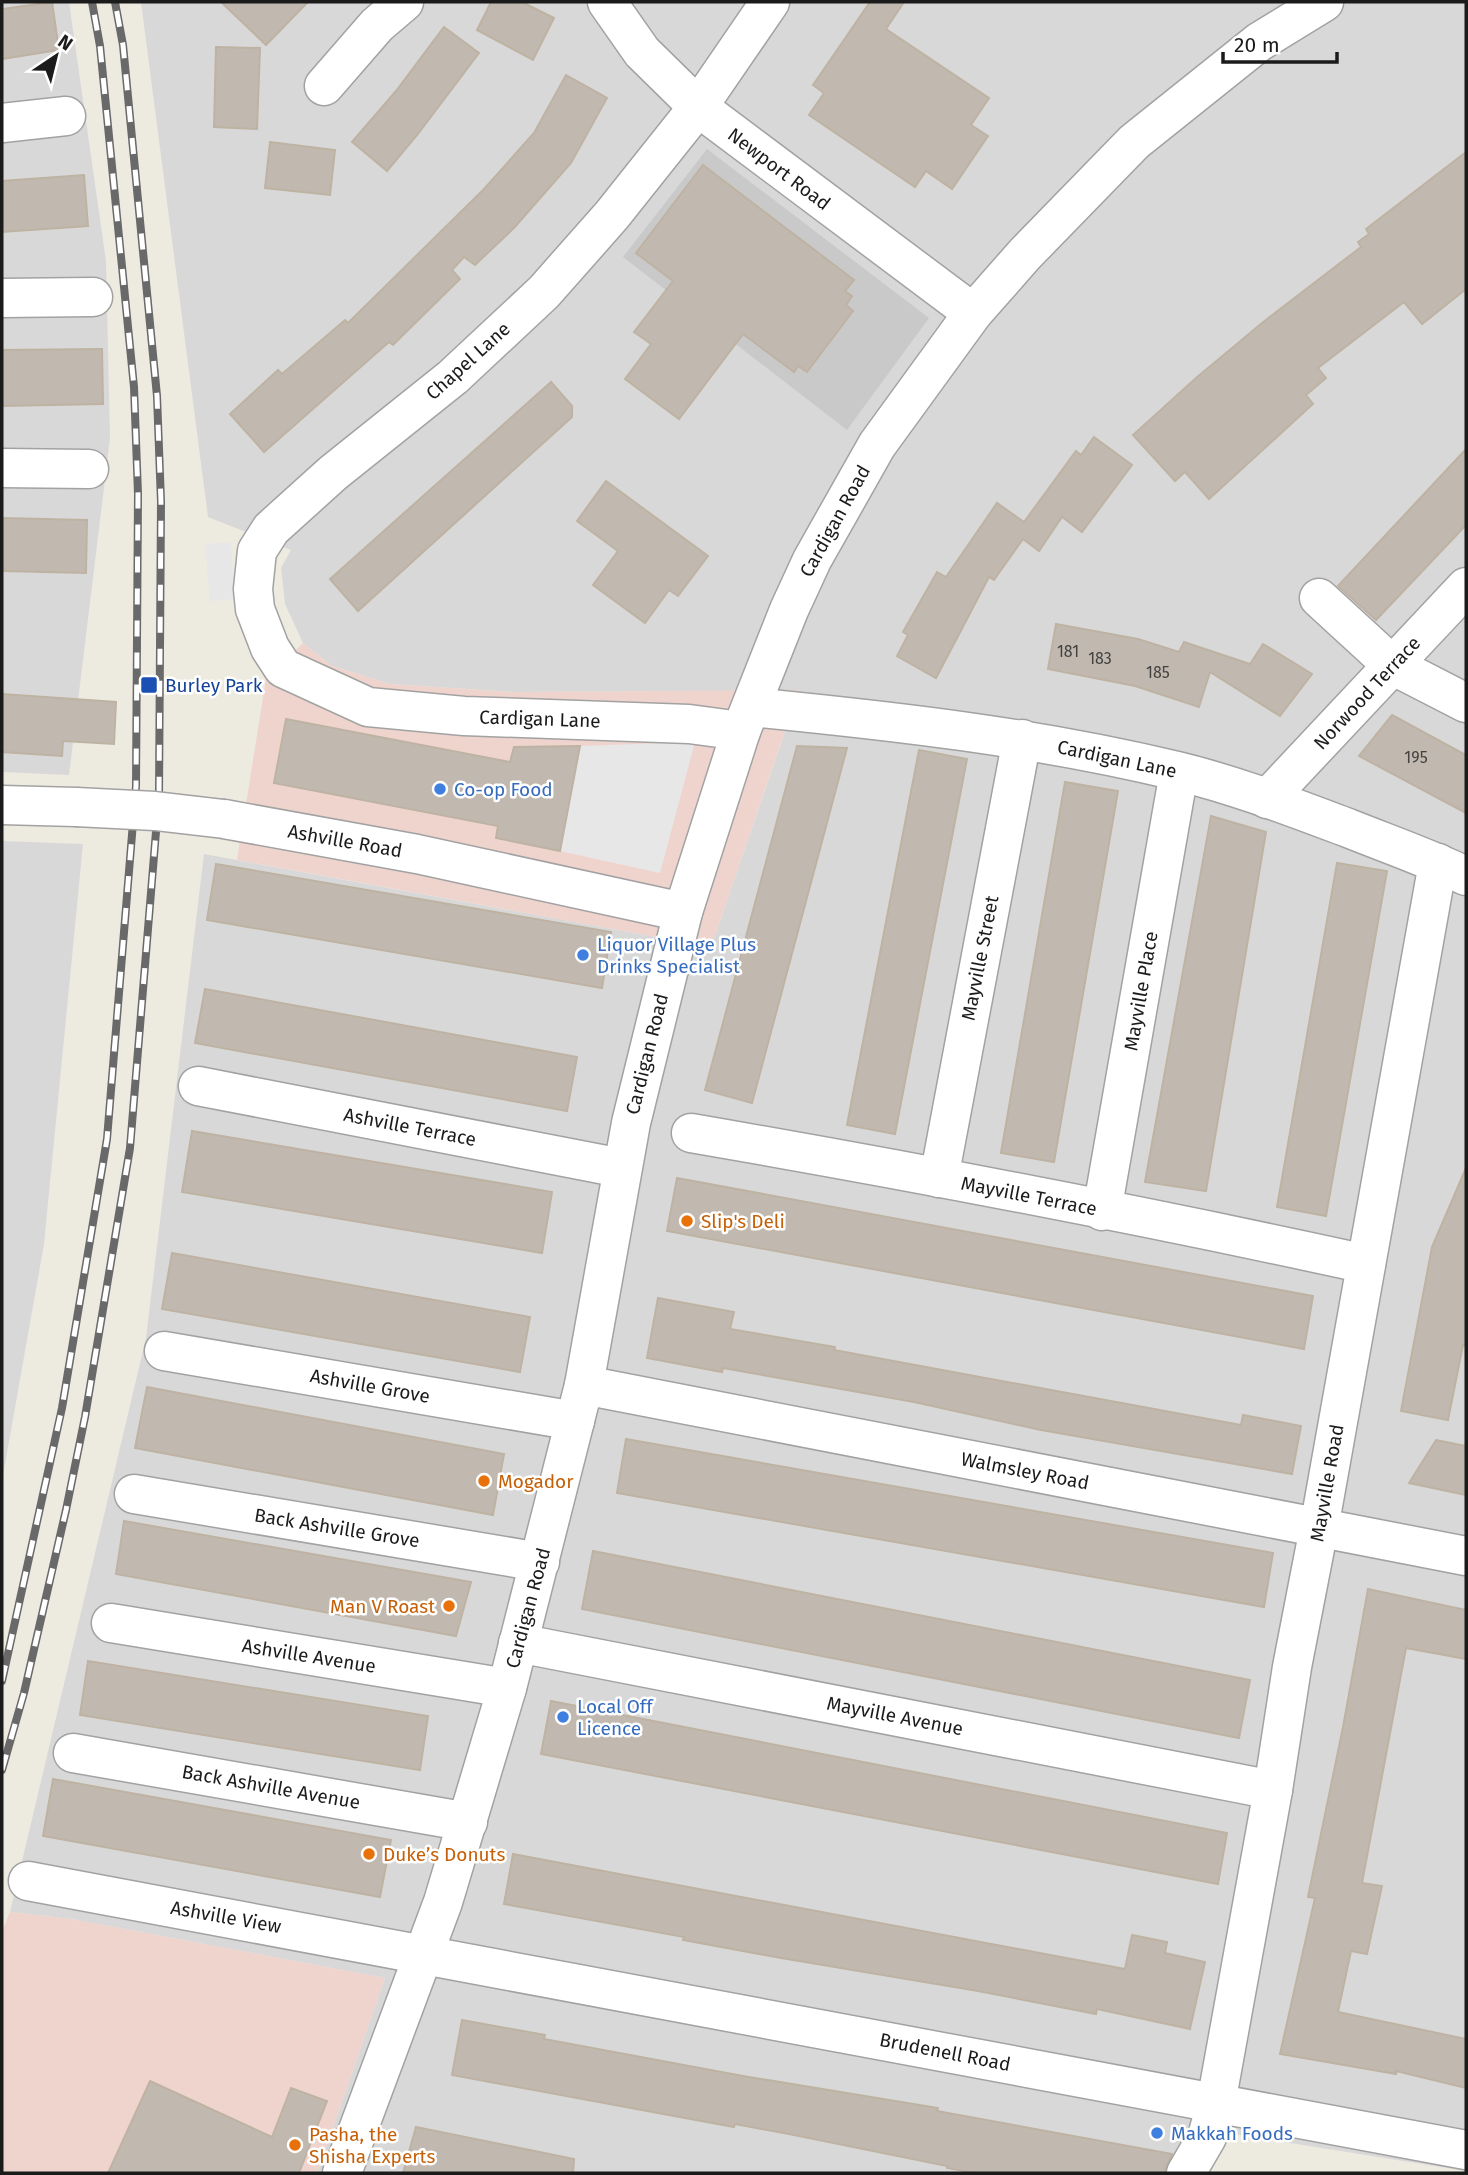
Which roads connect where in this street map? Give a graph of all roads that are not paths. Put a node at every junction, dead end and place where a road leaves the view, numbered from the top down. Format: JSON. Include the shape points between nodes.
{"nodes":[{"id":1,"x":404,"y":2,"type":"edge"},
{"id":2,"x":607,"y":2,"type":"edge"},
{"id":3,"x":771,"y":2,"type":"edge"},
{"id":4,"x":1324,"y":2,"type":"edge"},
{"id":5,"x":324,"y":86,"type":"dead end"},
{"id":6,"x":698,"y":107,"type":"junction"},
{"id":7,"x":66,"y":116,"type":"dead end"},
{"id":8,"x":2,"y":123,"type":"edge"},
{"id":9,"x":93,"y":297,"type":"dead end"},
{"id":10,"x":2,"y":298,"type":"edge"},
{"id":11,"x":973,"y":313,"type":"junction"},
{"id":12,"x":2,"y":468,"type":"edge"},
{"id":13,"x":89,"y":470,"type":"dead end"},
{"id":14,"x":1466,"y":587,"type":"edge"},
{"id":15,"x":1319,"y":598,"type":"dead end"},
{"id":16,"x":1392,"y":665,"type":"junction"},
{"id":17,"x":340,"y":696,"type":"joint"},
{"id":18,"x":1466,"y":703,"type":"edge"},
{"id":19,"x":746,"y":719,"type":"junction"},
{"id":20,"x":1022,"y":739,"type":"junction"},
{"id":21,"x":1180,"y":772,"type":"junction"},
{"id":22,"x":1267,"y":799,"type":"junction"},
{"id":23,"x":2,"y":805,"type":"edge"},
{"id":24,"x":1452,"y":869,"type":"edge"},
{"id":25,"x":683,"y":912,"type":"junction"},
{"id":26,"x":198,"y":1086,"type":"dead end"},
{"id":27,"x":691,"y":1133,"type":"dead end"},
{"id":28,"x":621,"y":1168,"type":"junction"},
{"id":29,"x":939,"y":1178,"type":"junction"},
{"id":30,"x":1102,"y":1211,"type":"junction"},
{"id":31,"x":1366,"y":1264,"type":"junction"},
{"id":32,"x":164,"y":1351,"type":"dead end"},
{"id":33,"x":579,"y":1403,"type":"junction"},
{"id":34,"x":134,"y":1494,"type":"dead end"},
{"id":35,"x":1319,"y":1528,"type":"junction"},
{"id":36,"x":1466,"y":1556,"type":"edge"},
{"id":37,"x":540,"y":1562,"type":"junction"},
{"id":38,"x":111,"y":1623,"type":"dead end"},
{"id":39,"x":518,"y":1643,"type":"junction"},
{"id":40,"x":507,"y":1688,"type":"junction"},
{"id":41,"x":73,"y":1753,"type":"dead end"},
{"id":42,"x":1273,"y":1790,"type":"junction"},
{"id":43,"x":468,"y":1822,"type":"junction"},
{"id":44,"x":28,"y":1881,"type":"dead end"},
{"id":45,"x":425,"y":1954,"type":"junction"},
{"id":46,"x":1216,"y":2103,"type":"junction"},
{"id":47,"x":1466,"y":2150,"type":"edge"},
{"id":48,"x":342,"y":2173,"type":"edge"},
{"id":49,"x":1186,"y":2173,"type":"edge"}],
"edges":[{"from":1,"to":5,"type":"street","via":[[377,25]]},
{"from":2,"to":6,"type":"street","name":"Newport Road","via":[[642,52]]},
{"from":3,"to":6,"type":"street","name":"Chapel Lane"},
{"from":4,"to":11,"type":"street","name":"Cardigan Road","via":[[1259,42],[1134,142]]},
{"from":6,"to":11,"type":"street","name":"Newport Road"},
{"from":6,"to":17,"type":"street","name":"Chapel Lane","via":[[544,292],[453,377],[293,509],[271,529],[257,551],[255,609],[270,648],[283,668]]},
{"from":7,"to":8,"type":"street"},
{"from":9,"to":10,"type":"street"},
{"from":11,"to":19,"type":"street","name":"Cardigan Road","via":[[877,445],[812,560]]},
{"from":12,"to":13,"type":"street"},
{"from":14,"to":16,"type":"street","name":"Norwood Terrace"},
{"from":15,"to":16,"type":"street"},
{"from":16,"to":18,"type":"street"},
{"from":16,"to":22,"type":"street","name":"Norwood Terrace"},
{"from":17,"to":19,"type":"street","name":"Cardigan Lane","via":[[368,706],[455,715],[689,724]]},
{"from":19,"to":20,"type":"street","name":"Cardigan Lane","via":[[892,721]]},
{"from":19,"to":25,"type":"street","name":"Cardigan Road"},
{"from":20,"to":21,"type":"street","name":"Cardigan Lane"},
{"from":20,"to":29,"type":"street","name":"Mayville Street"},
{"from":21,"to":22,"type":"street","name":"Cardigan Lane"},
{"from":21,"to":30,"type":"street","name":"Mayville Place"},
{"from":22,"to":24,"type":"street","name":"Cardigan Lane"},
{"from":23,"to":25,"type":"street","name":"Ashville Road","bridge":true,"via":[[155,811],[224,819],[416,854]]},
{"from":24,"to":31,"type":"street","name":"Mayville Road"},
{"from":25,"to":28,"type":"street","name":"Cardigan Road"},
{"from":26,"to":28,"type":"street","name":"Ashville Terrace"},
{"from":27,"to":29,"type":"street","name":"Mayville Terrace"},
{"from":28,"to":33,"type":"street","name":"Cardigan Road"},
{"from":29,"to":30,"type":"street","name":"Mayville Terrace"},
{"from":30,"to":31,"type":"street","name":"Mayville Terrace"},
{"from":31,"to":35,"type":"street","name":"Mayville Road"},
{"from":32,"to":33,"type":"street","name":"Ashville Grove"},
{"from":33,"to":35,"type":"street","name":"Walmsley Road"},
{"from":33,"to":37,"type":"street","name":"Cardigan Road"},
{"from":34,"to":37,"type":"street","name":"Back Ashville Grove"},
{"from":35,"to":36,"type":"street","name":"Walmsley Road"},
{"from":35,"to":42,"type":"street","name":"Mayville Road"},
{"from":37,"to":39,"type":"street","name":"Cardigan Road"},
{"from":38,"to":40,"type":"street","name":"Ashville Avenue"},
{"from":39,"to":40,"type":"street","name":"Cardigan Road"},
{"from":39,"to":42,"type":"street","name":"Mayville Avenue"},
{"from":40,"to":43,"type":"street","name":"Cardigan Road"},
{"from":41,"to":43,"type":"street","name":"Back Ashville Avenue"},
{"from":42,"to":46,"type":"street","name":"Mayville Road"},
{"from":43,"to":45,"type":"street","name":"Cardigan Road"},
{"from":44,"to":45,"type":"street","name":"Ashville View"},
{"from":45,"to":46,"type":"street","name":"Brudenell Road"},
{"from":45,"to":48,"type":"street","name":"Cardigan Road"},
{"from":46,"to":47,"type":"street","name":"Brudenell Road"},
{"from":46,"to":49,"type":"street","name":"Mayville Road","via":[[1206,2137]]}]}
